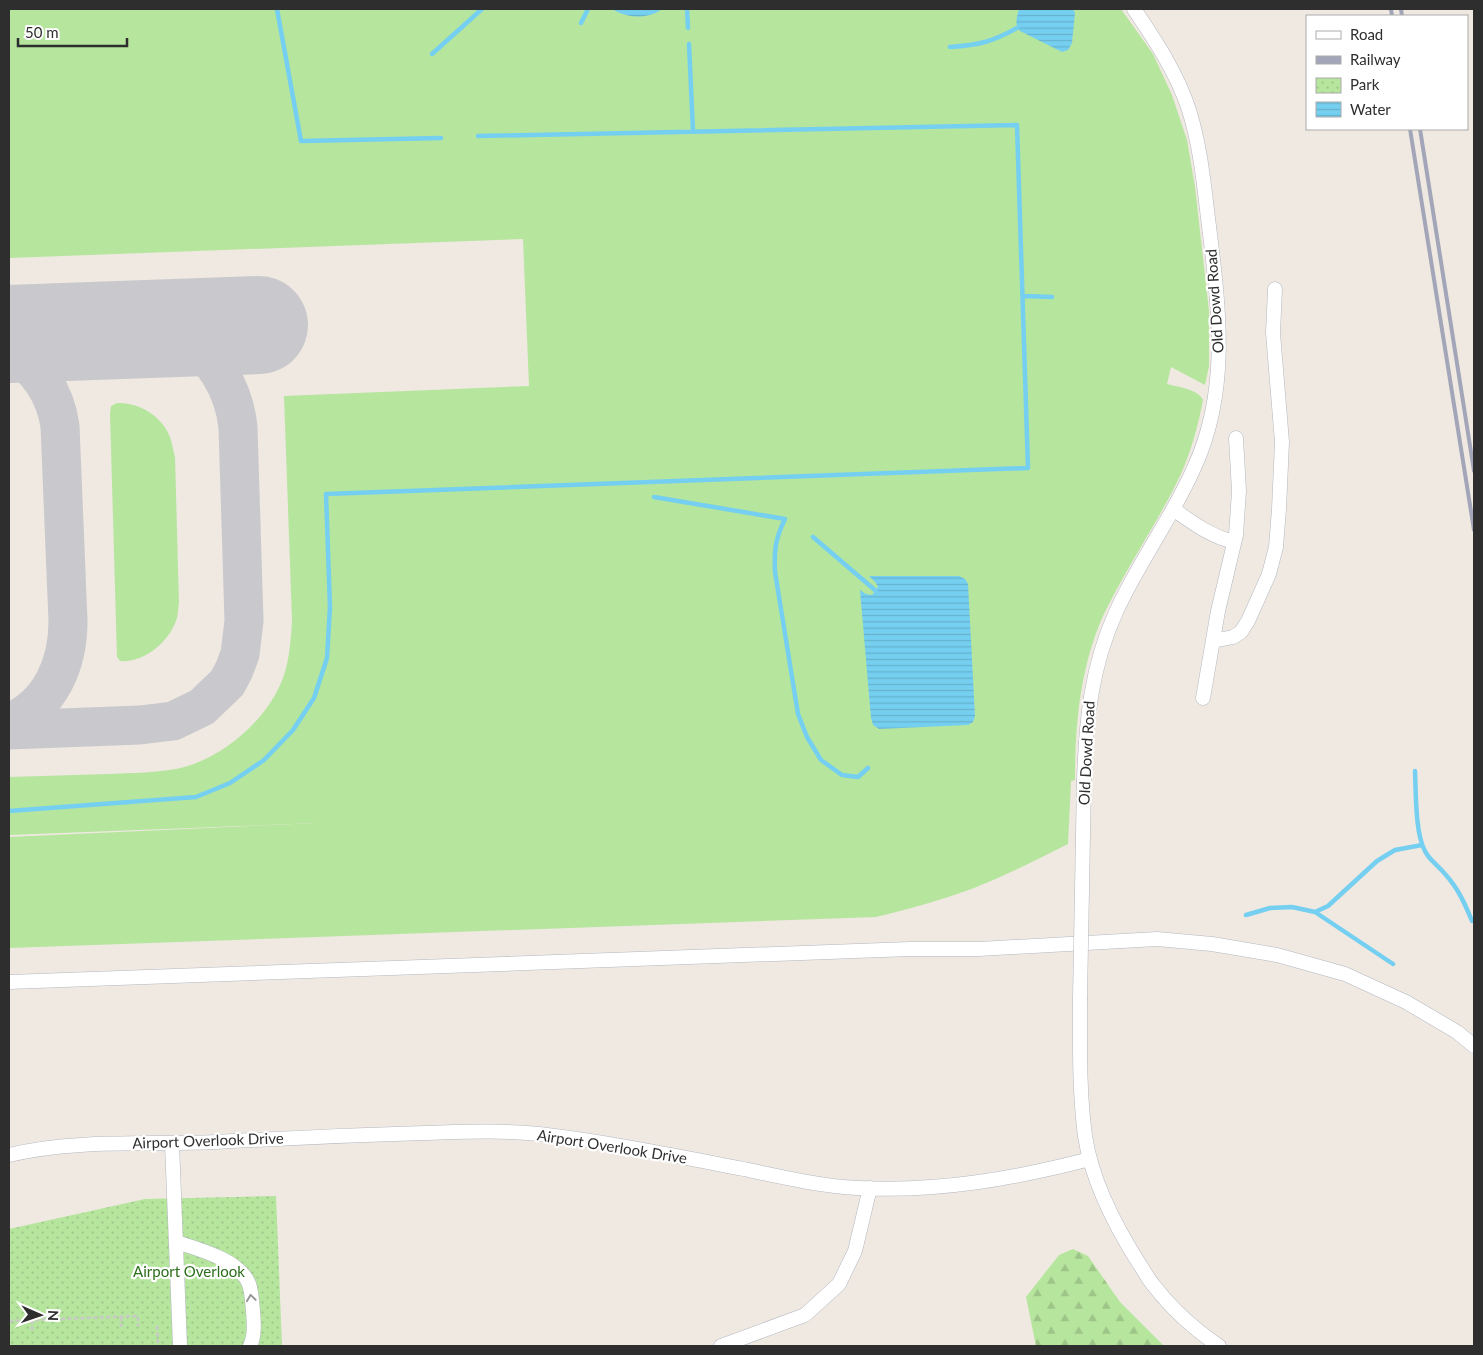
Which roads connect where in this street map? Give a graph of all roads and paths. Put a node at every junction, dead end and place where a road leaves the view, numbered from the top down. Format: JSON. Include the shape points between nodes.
{"nodes":[{"id":1,"x":1134,"y":9,"type":"edge"},
{"id":2,"x":1275,"y":289,"type":"dead end"},
{"id":3,"x":1236,"y":438,"type":"dead end"},
{"id":4,"x":1173,"y":509,"type":"junction"},
{"id":5,"x":1234,"y":542,"type":"junction"},
{"id":6,"x":1213,"y":641,"type":"junction"},
{"id":7,"x":1203,"y":698,"type":"dead end"},
{"id":8,"x":9,"y":982,"type":"edge"},
{"id":9,"x":1474,"y":1046,"type":"edge"},
{"id":10,"x":172,"y":1144,"type":"junction"},
{"id":11,"x":9,"y":1155,"type":"edge"},
{"id":12,"x":1090,"y":1159,"type":"junction"},
{"id":13,"x":870,"y":1188,"type":"junction"},
{"id":14,"x":176,"y":1242,"type":"junction"},
{"id":15,"x":121,"y":1317,"type":"junction"},
{"id":16,"x":32,"y":1320,"type":"junction"},
{"id":17,"x":9,"y":1321,"type":"edge"},
{"id":18,"x":138,"y":1326,"type":"dead end"},
{"id":19,"x":157,"y":1326,"type":"dead end"},
{"id":20,"x":121,"y":1327,"type":"dead end"},
{"id":21,"x":32,"y":1330,"type":"dead end"},
{"id":22,"x":158,"y":1346,"type":"edge"},
{"id":23,"x":180,"y":1346,"type":"edge"},
{"id":24,"x":250,"y":1346,"type":"edge"},
{"id":25,"x":722,"y":1346,"type":"edge"},
{"id":26,"x":1220,"y":1346,"type":"edge"}],
"edges":[{"from":1,"to":4,"type":"street","name":"Old Dowd Road","via":[[1172,70],[1198,143],[1219,310],[1220,356],[1216,397],[1195,467]]},
{"from":2,"to":6,"type":"street","via":[[1273,333],[1282,442],[1276,547],[1269,574],[1241,632],[1233,638]]},
{"from":3,"to":5,"type":"street","via":[[1239,492]]},
{"from":4,"to":5,"type":"street","via":[[1202,530]]},
{"from":4,"to":12,"type":"street","name":"Old Dowd Road","bridge":true,"via":[[1116,612],[1105,639],[1089,699],[1084,780],[1080,1082]]},
{"from":5,"to":6,"type":"street"},
{"from":6,"to":7,"type":"street"},
{"from":8,"to":9,"type":"street","via":[[979,949],[1157,939],[1277,955],[1345,974],[1406,1002],[1457,1032]]},
{"from":10,"to":11,"type":"street","name":"Airport Overlook Drive","via":[[74,1145]]},
{"from":10,"to":13,"type":"street","name":"Airport Overlook Drive","via":[[389,1134],[536,1134],[598,1141],[799,1180]]},
{"from":10,"to":14,"type":"street"},
{"from":12,"to":13,"type":"street","name":"Airport Overlook Drive","via":[[1032,1174],[976,1183],[925,1188]]},
{"from":12,"to":26,"type":"street","name":"Old Dowd Road","via":[[1122,1238],[1155,1287],[1200,1333]]},
{"from":13,"to":25,"type":"street","via":[[855,1251],[839,1284],[804,1314]]},
{"from":14,"to":23,"type":"street"},
{"from":24,"to":14,"type":"street","one_way":true,"via":[[254,1326],[249,1282],[240,1270],[226,1261]]},
{"from":15,"to":16,"type":"path"},
{"from":15,"to":18,"type":"path","via":[[138,1316]]},
{"from":15,"to":20,"type":"path"},
{"from":16,"to":17,"type":"path"},
{"from":16,"to":21,"type":"path"},
{"from":19,"to":22,"type":"path"}]}
